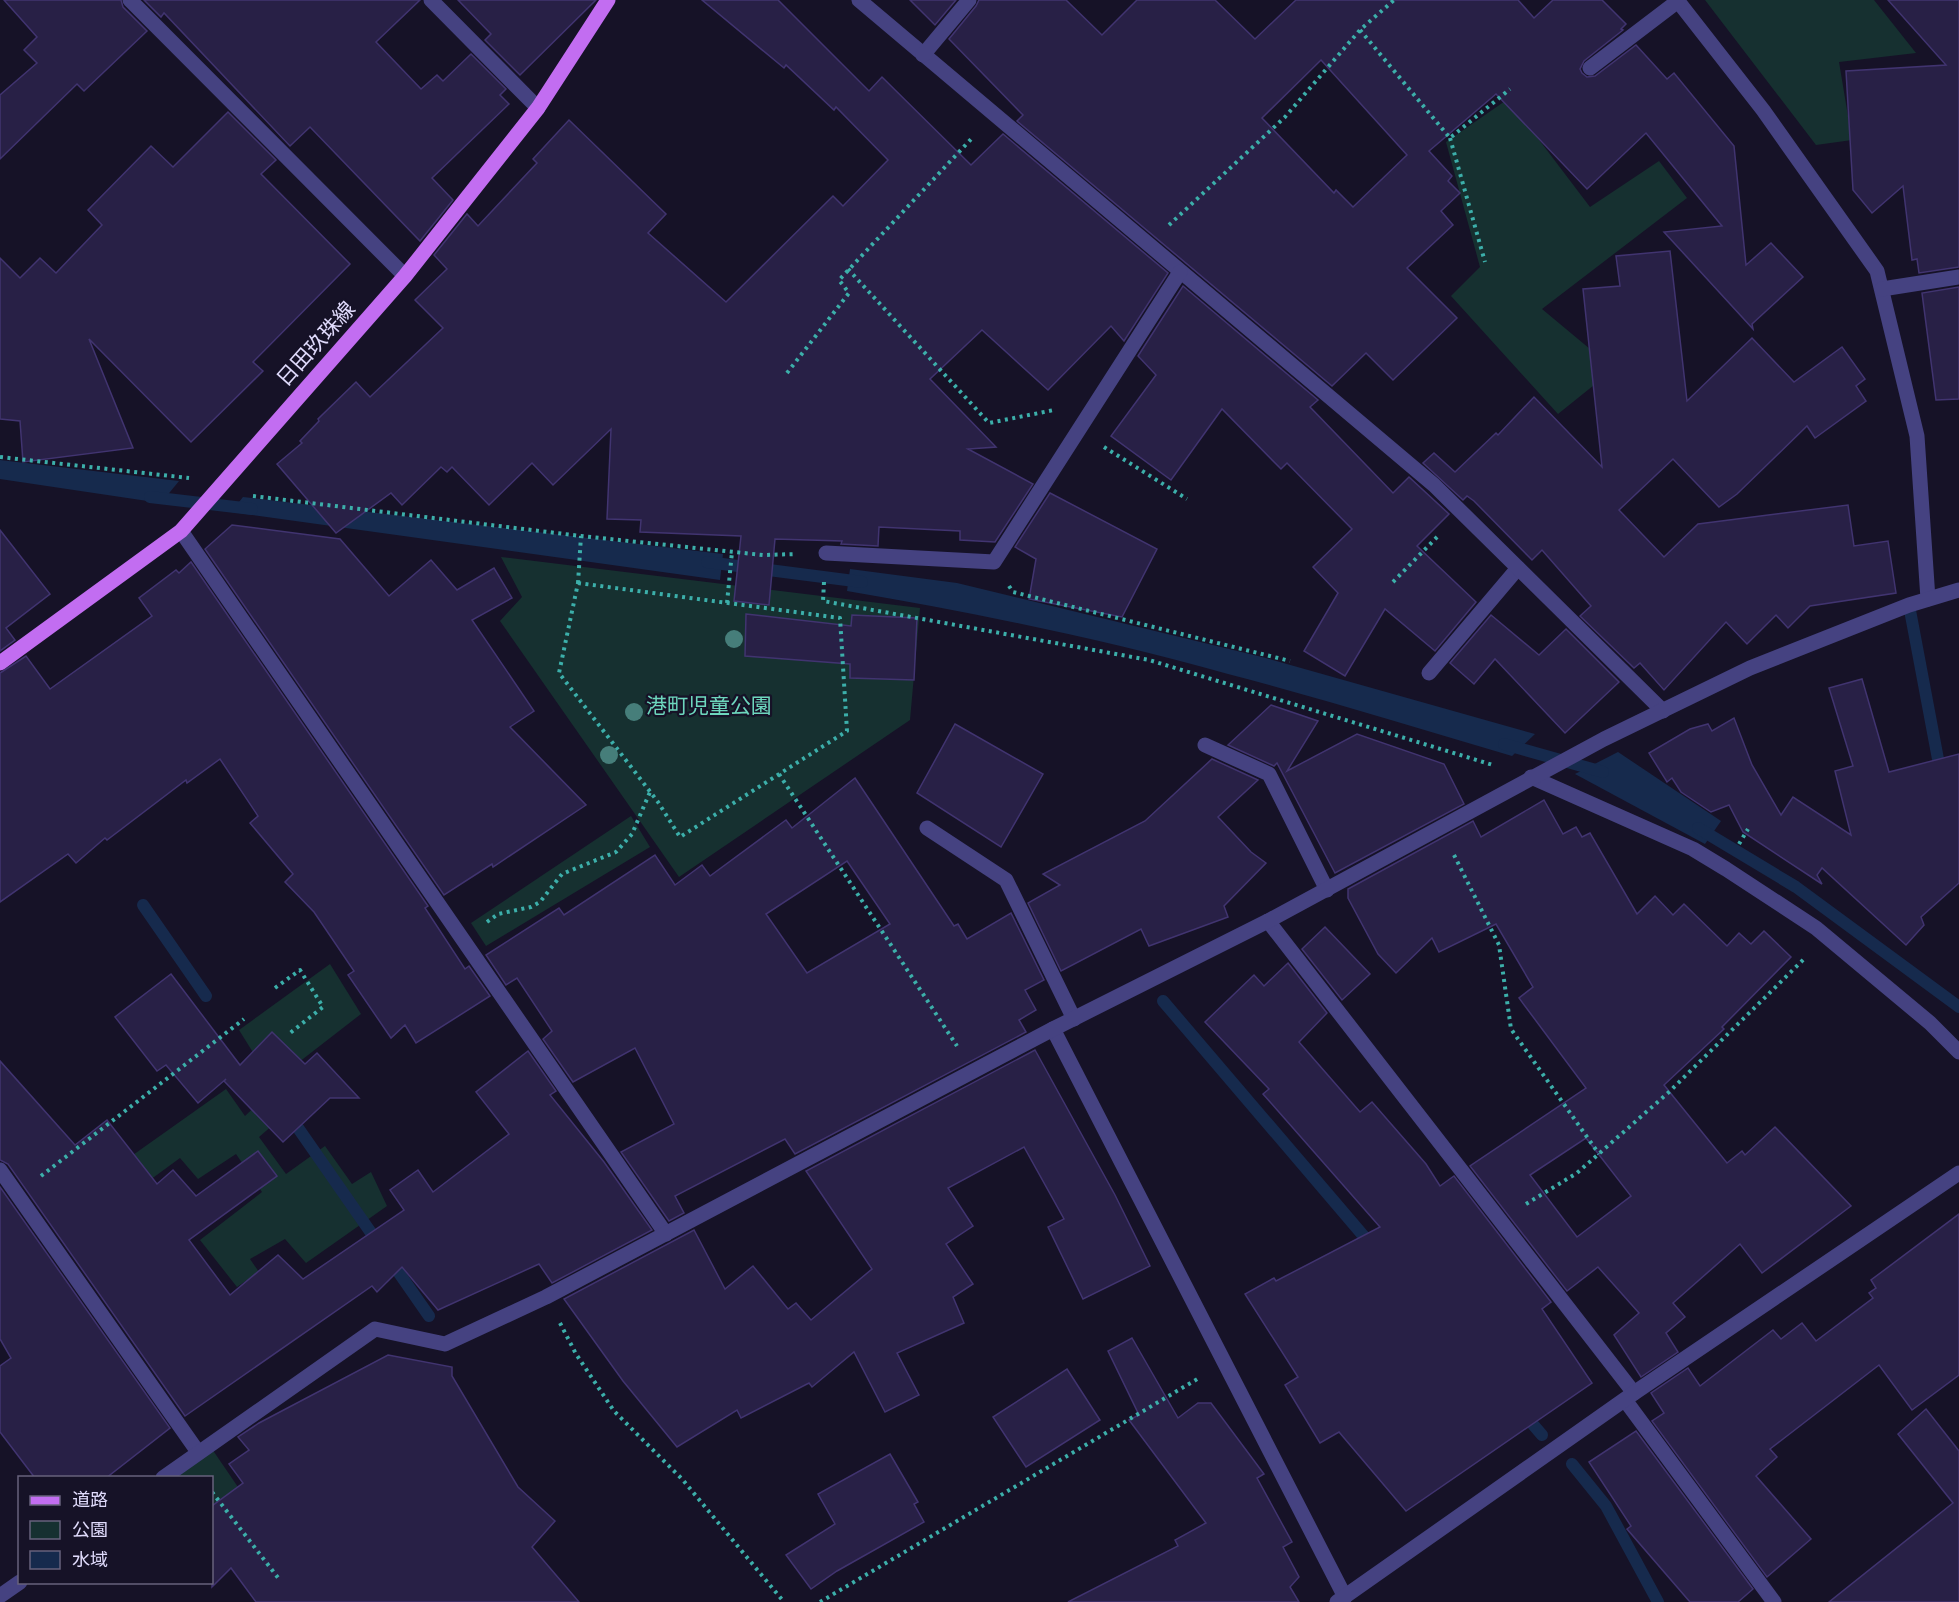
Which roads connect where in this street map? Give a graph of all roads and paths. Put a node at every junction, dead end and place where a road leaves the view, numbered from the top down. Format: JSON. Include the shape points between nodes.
{"nodes":[{"id":1,"x":130,"y":0,"type":"edge"},
{"id":2,"x":430,"y":0,"type":"edge"},
{"id":3,"x":608,"y":0,"type":"edge"},
{"id":4,"x":859,"y":0,"type":"edge"},
{"id":5,"x":969,"y":0,"type":"edge"},
{"id":6,"x":1394,"y":0,"type":"edge"},
{"id":7,"x":1678,"y":1,"type":"edge"},
{"id":8,"x":1360,"y":30,"type":"junction"},
{"id":9,"x":923,"y":55,"type":"junction"},
{"id":10,"x":1590,"y":68,"type":"dead end"},
{"id":11,"x":1510,"y":89,"type":"dead end"},
{"id":12,"x":538,"y":108,"type":"junction"},
{"id":13,"x":993,"y":116,"type":"junction"},
{"id":14,"x":1450,"y":138,"type":"junction"},
{"id":15,"x":1147,"y":246,"type":"junction"},
{"id":16,"x":1485,"y":262,"type":"dead end"},
{"id":17,"x":848,"y":269,"type":"junction"},
{"id":18,"x":1180,"y":272,"type":"junction"},
{"id":19,"x":405,"y":276,"type":"junction"},
{"id":20,"x":1959,"y":277,"type":"edge"},
{"id":21,"x":1882,"y":290,"type":"junction"},
{"id":22,"x":787,"y":373,"type":"dead end"},
{"id":23,"x":1096,"y":402,"type":"junction"},
{"id":24,"x":1078,"y":430,"type":"junction"},
{"id":25,"x":0,"y":456,"type":"edge"},
{"id":26,"x":221,"y":482,"type":"junction"},
{"id":27,"x":1187,"y":499,"type":"dead end"},
{"id":28,"x":1462,"y":511,"type":"junction"},
{"id":29,"x":180,"y":531,"type":"junction"},
{"id":30,"x":581,"y":536,"type":"junction"},
{"id":31,"x":732,"y":552,"type":"junction"},
{"id":32,"x":826,"y":553,"type":"joint"},
{"id":33,"x":994,"y":562,"type":"junction"},
{"id":34,"x":1518,"y":568,"type":"junction"},
{"id":35,"x":1394,"y":582,"type":"dead end"},
{"id":36,"x":578,"y":584,"type":"junction"},
{"id":37,"x":1959,"y":590,"type":"edge"},
{"id":38,"x":1928,"y":599,"type":"junction"},
{"id":39,"x":823,"y":601,"type":"dead end"},
{"id":40,"x":727,"y":603,"type":"junction"},
{"id":41,"x":1290,"y":661,"type":"dead end"},
{"id":42,"x":0,"y":663,"type":"edge"},
{"id":43,"x":1429,"y":673,"type":"dead end"},
{"id":44,"x":1663,"y":711,"type":"junction"},
{"id":45,"x":1205,"y":745,"type":"dead end"},
{"id":46,"x":778,"y":774,"type":"junction"},
{"id":47,"x":1531,"y":777,"type":"junction"},
{"id":48,"x":650,"y":792,"type":"junction"},
{"id":49,"x":1440,"y":827,"type":"junction"},
{"id":50,"x":927,"y":828,"type":"dead end"},
{"id":51,"x":1327,"y":890,"type":"junction"},
{"id":52,"x":1268,"y":921,"type":"junction"},
{"id":53,"x":1827,"y":936,"type":"junction"},
{"id":54,"x":466,"y":944,"type":"junction"},
{"id":55,"x":275,"y":988,"type":"dead end"},
{"id":56,"x":244,"y":1019,"type":"dead end"},
{"id":57,"x":1074,"y":1019,"type":"junction"},
{"id":58,"x":1053,"y":1029,"type":"junction"},
{"id":59,"x":290,"y":1033,"type":"dead end"},
{"id":60,"x":1959,"y":1052,"type":"edge"},
{"id":61,"x":974,"y":1072,"type":"junction"},
{"id":62,"x":1599,"y":1154,"type":"junction"},
{"id":63,"x":0,"y":1170,"type":"edge"},
{"id":64,"x":1959,"y":1173,"type":"edge"},
{"id":65,"x":17,"y":1194,"type":"junction"},
{"id":66,"x":1499,"y":1219,"type":"junction"},
{"id":67,"x":666,"y":1234,"type":"junction"},
{"id":68,"x":546,"y":1297,"type":"junction"},
{"id":69,"x":1224,"y":1362,"type":"junction"},
{"id":70,"x":1629,"y":1397,"type":"junction"},
{"id":71,"x":198,"y":1452,"type":"junction"},
{"id":72,"x":166,"y":1476,"type":"edge"},
{"id":73,"x":213,"y":1493,"type":"edge"},
{"id":74,"x":279,"y":1579,"type":"dead end"},
{"id":75,"x":18,"y":1583,"type":"edge"},
{"id":76,"x":0,"y":1596,"type":"edge"},
{"id":77,"x":1341,"y":1599,"type":"edge"},
{"id":78,"x":784,"y":1602,"type":"edge"},
{"id":79,"x":820,"y":1602,"type":"edge"},
{"id":80,"x":1774,"y":1602,"type":"edge"}],
"edges":[{"from":1,"to":19,"type":"street"},
{"from":2,"to":12,"type":"street"},
{"from":3,"to":12,"type":"main road","name":"日田玖珠線"},
{"from":4,"to":9,"type":"street"},
{"from":5,"to":9,"type":"street"},
{"from":6,"to":8,"type":"path"},
{"from":7,"to":10,"type":"street"},
{"from":7,"to":21,"type":"street","via":[[1763,110],[1878,271]]},
{"from":8,"to":14,"type":"path"},
{"from":8,"to":15,"type":"path","via":[[1285,117]]},
{"from":9,"to":13,"type":"street"},
{"from":11,"to":14,"type":"path"},
{"from":12,"to":19,"type":"main road","name":"日田玖珠線"},
{"from":13,"to":15,"type":"street"},
{"from":13,"to":17,"type":"path"},
{"from":14,"to":16,"type":"path"},
{"from":15,"to":18,"type":"street"},
{"from":17,"to":22,"type":"path","via":[[839,280],[849,293]]},
{"from":17,"to":23,"type":"path","via":[[989,423]]},
{"from":18,"to":23,"type":"street"},
{"from":18,"to":28,"type":"street"},
{"from":19,"to":26,"type":"main road","name":"日田玖珠線"},
{"from":20,"to":21,"type":"street"},
{"from":21,"to":38,"type":"street","via":[[1917,436]]},
{"from":23,"to":24,"type":"street"},
{"from":24,"to":27,"type":"path"},
{"from":24,"to":33,"type":"street"},
{"from":25,"to":26,"type":"path"},
{"from":26,"to":29,"type":"main road","name":"日田玖珠線"},
{"from":26,"to":30,"type":"path","via":[[243,494]]},
{"from":28,"to":34,"type":"street"},
{"from":28,"to":35,"type":"path"},
{"from":29,"to":42,"type":"main road","name":"日田玖珠線"},
{"from":29,"to":54,"type":"street"},
{"from":30,"to":31,"type":"path"},
{"from":30,"to":36,"type":"path"},
{"from":31,"to":32,"type":"path"},
{"from":31,"to":40,"type":"path"},
{"from":32,"to":33,"type":"street"},
{"from":33,"to":41,"type":"path","via":[[1013,592]]},
{"from":34,"to":43,"type":"street"},
{"from":34,"to":44,"type":"street"},
{"from":36,"to":40,"type":"path"},
{"from":36,"to":48,"type":"path","via":[[559,673]]},
{"from":37,"to":38,"type":"street"},
{"from":38,"to":44,"type":"street","via":[[1750,668]]},
{"from":39,"to":47,"type":"path","via":[[1149,660]]},
{"from":40,"to":46,"type":"path","via":[[840,618],[847,731]]},
{"from":44,"to":47,"type":"street"},
{"from":45,"to":51,"type":"street","via":[[1269,774]]},
{"from":46,"to":48,"type":"path","via":[[680,837]]},
{"from":46,"to":61,"type":"path"},
{"from":47,"to":49,"type":"street"},
{"from":47,"to":53,"type":"street","via":[[1694,849]]},
{"from":48,"to":54,"type":"path","via":[[632,834],[616,852],[562,874],[540,902],[498,914]]},
{"from":49,"to":51,"type":"street"},
{"from":49,"to":62,"type":"path","via":[[1499,945],[1511,1029]]},
{"from":50,"to":57,"type":"street","via":[[1006,880]]},
{"from":51,"to":52,"type":"street"},
{"from":52,"to":57,"type":"street"},
{"from":52,"to":66,"type":"street"},
{"from":53,"to":60,"type":"street"},
{"from":53,"to":62,"type":"path","via":[[1669,1092]]},
{"from":54,"to":67,"type":"street"},
{"from":55,"to":59,"type":"path","via":[[300,970],[323,1008]]},
{"from":56,"to":65,"type":"path"},
{"from":57,"to":58,"type":"street"},
{"from":58,"to":61,"type":"street"},
{"from":58,"to":69,"type":"street"},
{"from":61,"to":67,"type":"street"},
{"from":62,"to":66,"type":"path","via":[[1577,1173]]},
{"from":63,"to":65,"type":"street"},
{"from":64,"to":70,"type":"street"},
{"from":65,"to":71,"type":"street"},
{"from":66,"to":70,"type":"street"},
{"from":67,"to":68,"type":"street"},
{"from":68,"to":71,"type":"street","via":[[445,1344],[375,1329]]},
{"from":68,"to":78,"type":"path","via":[[576,1354],[614,1411],[682,1479]]},
{"from":69,"to":77,"type":"street"},
{"from":69,"to":79,"type":"path"},
{"from":70,"to":77,"type":"street"},
{"from":70,"to":80,"type":"street"},
{"from":71,"to":72,"type":"street"},
{"from":73,"to":74,"type":"path"},
{"from":75,"to":76,"type":"street"}]}
